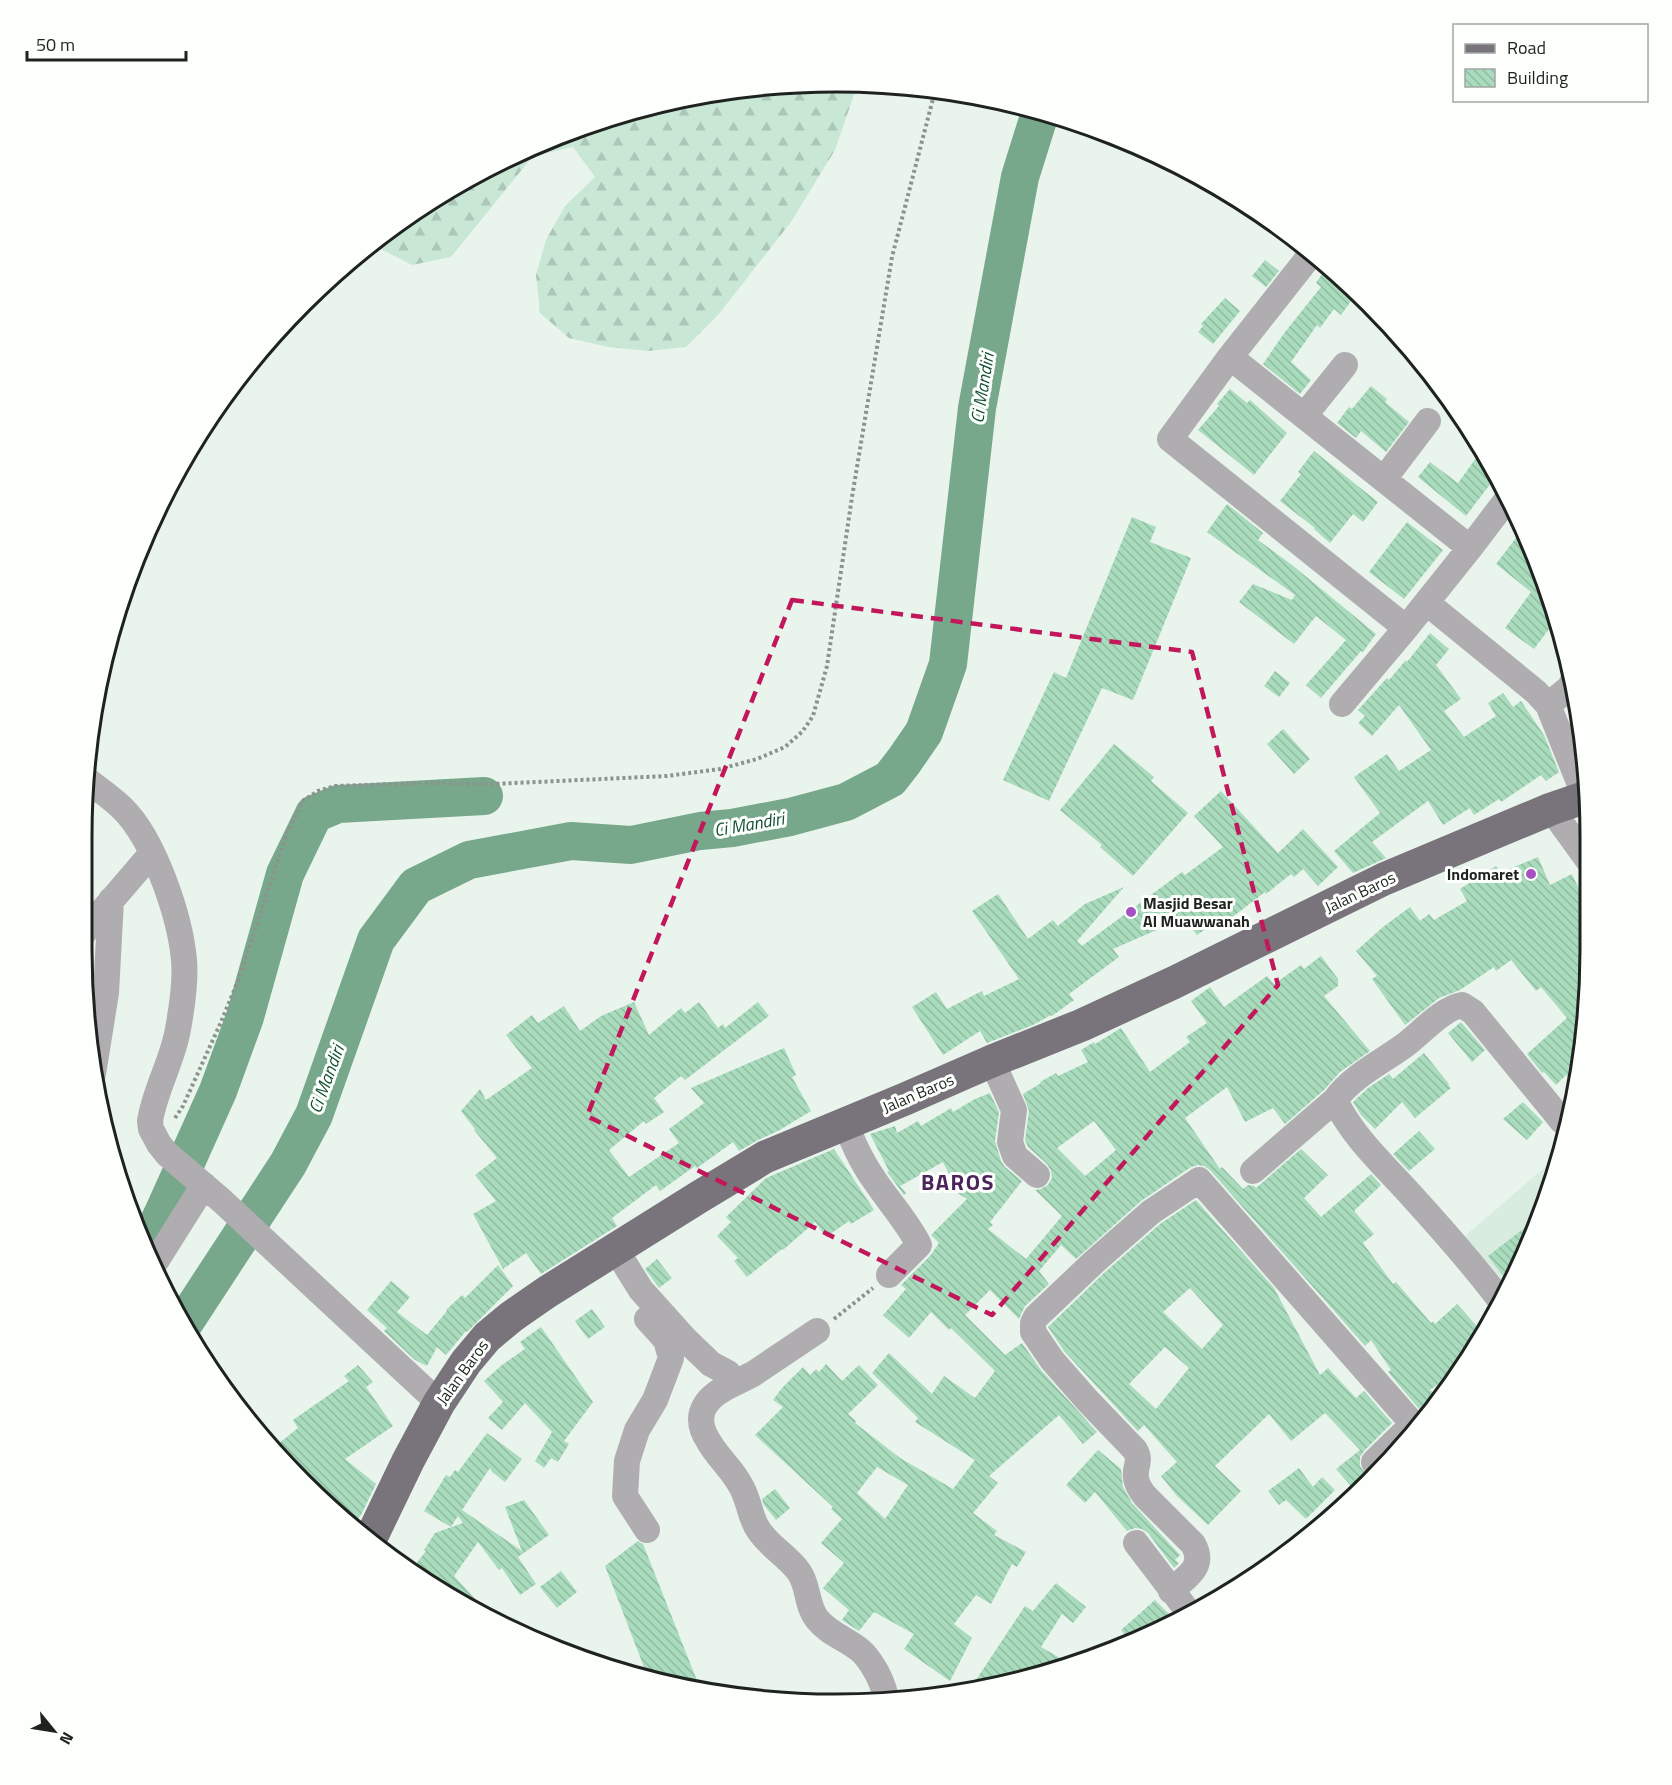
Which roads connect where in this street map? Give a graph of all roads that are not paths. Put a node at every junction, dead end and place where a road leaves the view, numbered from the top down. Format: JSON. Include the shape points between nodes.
{"nodes":[{"id":1,"x":1307,"y":260,"type":"edge"},
{"id":2,"x":1230,"y":357,"type":"junction"},
{"id":3,"x":1345,"y":365,"type":"dead end"},
{"id":4,"x":1304,"y":416,"type":"junction"},
{"id":5,"x":1428,"y":421,"type":"dead end"},
{"id":6,"x":1384,"y":479,"type":"junction"},
{"id":7,"x":1503,"y":505,"type":"edge"},
{"id":8,"x":1470,"y":548,"type":"junction"},
{"id":9,"x":1427,"y":603,"type":"junction"},
{"id":10,"x":1406,"y":628,"type":"junction"},
{"id":11,"x":1566,"y":691,"type":"edge"},
{"id":12,"x":1342,"y":704,"type":"dead end"},
{"id":13,"x":1548,"y":705,"type":"junction"},
{"id":14,"x":1578,"y":778,"type":"edge"},
{"id":15,"x":93,"y":785,"type":"edge"},
{"id":16,"x":1579,"y":799,"type":"edge"},
{"id":17,"x":1551,"y":809,"type":"junction"},
{"id":18,"x":1580,"y":849,"type":"edge"},
{"id":19,"x":152,"y":853,"type":"junction"},
{"id":20,"x":111,"y":900,"type":"junction"},
{"id":21,"x":92,"y":923,"type":"edge"},
{"id":22,"x":98,"y":1044,"type":"edge"},
{"id":23,"x":992,"y":1061,"type":"junction"},
{"id":24,"x":1335,"y":1100,"type":"junction"},
{"id":25,"x":1560,"y":1119,"type":"edge"},
{"id":26,"x":845,"y":1123,"type":"junction"},
{"id":27,"x":1253,"y":1171,"type":"dead end"},
{"id":28,"x":1037,"y":1174,"type":"dead end"},
{"id":29,"x":205,"y":1186,"type":"junction"},
{"id":30,"x":610,"y":1253,"type":"junction"},
{"id":31,"x":159,"y":1257,"type":"edge"},
{"id":32,"x":890,"y":1275,"type":"road end"},
{"id":33,"x":1495,"y":1294,"type":"edge"},
{"id":34,"x":818,"y":1331,"type":"road end"},
{"id":35,"x":735,"y":1383,"type":"junction"},
{"id":36,"x":439,"y":1403,"type":"junction"},
{"id":37,"x":1411,"y":1422,"type":"edge"},
{"id":38,"x":1386,"y":1451,"type":"edge"},
{"id":39,"x":1374,"y":1462,"type":"edge"},
{"id":40,"x":647,"y":1530,"type":"dead end"},
{"id":41,"x":374,"y":1532,"type":"edge"},
{"id":42,"x":1136,"y":1543,"type":"dead end"},
{"id":43,"x":1171,"y":1591,"type":"junction"},
{"id":44,"x":1184,"y":1607,"type":"edge"},
{"id":45,"x":884,"y":1692,"type":"edge"}],
"edges":[{"from":1,"to":2,"type":"street"},
{"from":2,"to":4,"type":"street"},
{"from":2,"to":10,"type":"street","via":[[1171,441]]},
{"from":3,"to":4,"type":"street"},
{"from":4,"to":6,"type":"street"},
{"from":5,"to":6,"type":"street"},
{"from":6,"to":8,"type":"street"},
{"from":7,"to":8,"type":"street"},
{"from":8,"to":9,"type":"street"},
{"from":9,"to":10,"type":"street"},
{"from":9,"to":13,"type":"street"},
{"from":10,"to":12,"type":"street"},
{"from":11,"to":13,"type":"street"},
{"from":13,"to":14,"type":"street"},
{"from":15,"to":19,"type":"street","via":[[123,809]]},
{"from":16,"to":17,"type":"main road","name":"Jalan Baros"},
{"from":17,"to":18,"type":"street"},
{"from":17,"to":23,"type":"main road","name":"Jalan Baros","via":[[1384,879],[1173,983]]},
{"from":19,"to":20,"type":"street"},
{"from":19,"to":29,"type":"street","via":[[172,906],[184,961],[178,1031],[150,1121],[151,1129],[163,1149]]},
{"from":20,"to":21,"type":"street"},
{"from":20,"to":22,"type":"street","via":[[106,993]]},
{"from":23,"to":26,"type":"main road","name":"Jalan Baros"},
{"from":23,"to":28,"type":"street","via":[[1014,1110],[1010,1142],[1016,1156]]},
{"from":24,"to":25,"type":"street","via":[[1357,1078],[1462,1005],[1473,1012]]},
{"from":24,"to":27,"type":"street"},
{"from":24,"to":33,"type":"street","via":[[1358,1136]]},
{"from":26,"to":30,"type":"main road","name":"Jalan Baros","via":[[765,1157]]},
{"from":26,"to":32,"type":"street","via":[[857,1153],[919,1245]]},
{"from":29,"to":31,"type":"street"},
{"from":29,"to":36,"type":"street"},
{"from":30,"to":35,"type":"street","via":[[686,1340]]},
{"from":30,"to":36,"type":"main road","name":"Jalan Baros","via":[[547,1292],[488,1336]]},
{"from":30,"to":40,"type":"street","via":[[649,1322],[666,1340],[671,1358],[627,1461],[625,1496]]},
{"from":34,"to":35,"type":"street"},
{"from":35,"to":45,"type":"street","via":[[705,1404],[701,1416],[704,1433],[745,1493],[758,1530],[802,1576],[813,1614],[825,1628],[865,1655]]},
{"from":36,"to":41,"type":"main road","name":"Jalan Baros"},
{"from":37,"to":43,"type":"street","via":[[1199,1180],[1151,1212],[1036,1317],[1032,1328],[1052,1360],[1135,1450],[1139,1459],[1135,1473],[1139,1487],[1198,1553],[1193,1570]]},
{"from":38,"to":39,"type":"street"},
{"from":42,"to":43,"type":"street"},
{"from":43,"to":44,"type":"street"}]}
